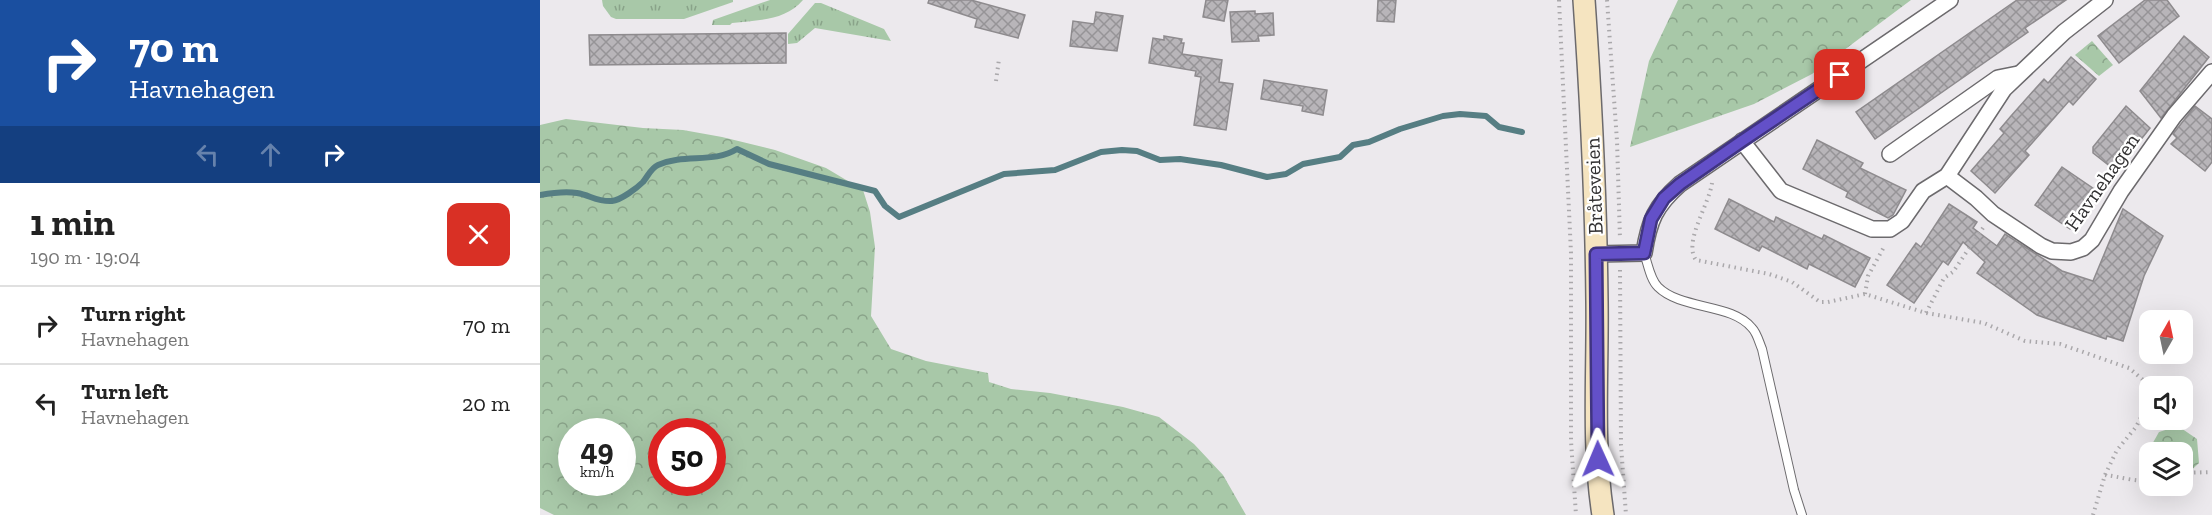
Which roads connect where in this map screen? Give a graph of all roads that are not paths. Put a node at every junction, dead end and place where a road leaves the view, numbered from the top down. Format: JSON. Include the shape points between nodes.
{"nodes":[{"id":1,"x":1584,"y":0,"type":"edge"},
{"id":2,"x":1950,"y":0,"type":"edge"},
{"id":3,"x":2106,"y":0,"type":"edge"},
{"id":4,"x":2212,"y":72,"type":"edge"},
{"id":5,"x":2019,"y":74,"type":"junction"},
{"id":6,"x":1742,"y":141,"type":"junction"},
{"id":7,"x":1890,"y":154,"type":"dead end"},
{"id":8,"x":1947,"y":176,"type":"junction"},
{"id":9,"x":1644,"y":253,"type":"junction"},
{"id":10,"x":1596,"y":254,"type":"junction"},
{"id":11,"x":1604,"y":515,"type":"edge"},
{"id":12,"x":1802,"y":515,"type":"edge"}],
"edges":[{"from":1,"to":10,"type":"main road","name":"Bråteveien"},
{"from":2,"to":6,"type":"street"},
{"from":3,"to":5,"type":"street"},
{"from":4,"to":8,"type":"street","name":"Havnehagen","via":[[2174,116],[2083,248],[2052,251],[1993,214]]},
{"from":5,"to":7,"type":"street","via":[[1998,78]]},
{"from":5,"to":8,"type":"street","via":[[2004,89]]},
{"from":6,"to":8,"type":"street","via":[[1781,191],[1872,229],[1890,229],[1902,221],[1923,191]]},
{"from":6,"to":9,"type":"street","via":[[1664,198],[1651,219]]},
{"from":9,"to":10,"type":"street"},
{"from":9,"to":12,"type":"lane","via":[[1651,277],[1659,288],[1675,298],[1738,317],[1755,330]]},
{"from":10,"to":11,"type":"main road","name":"Bråteveien","via":[[1597,442]]}]}
